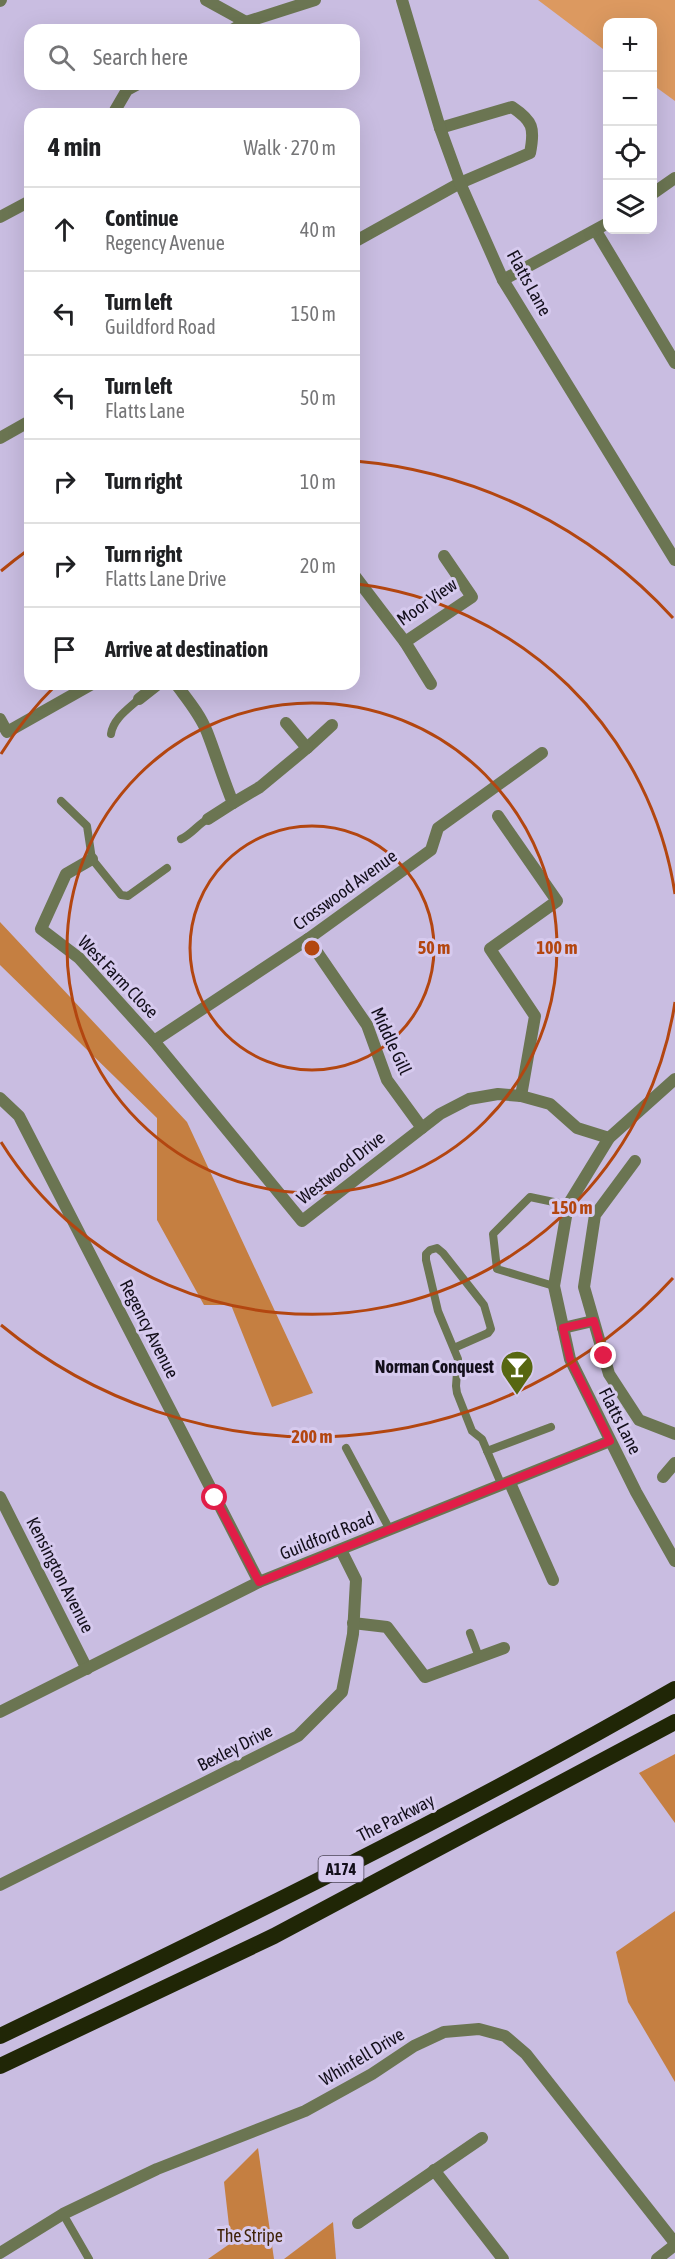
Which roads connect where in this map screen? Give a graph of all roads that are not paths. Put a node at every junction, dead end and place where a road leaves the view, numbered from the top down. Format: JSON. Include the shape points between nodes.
{"nodes":[{"id":1,"x":206,"y":0,"type":"edge"},
{"id":2,"x":315,"y":0,"type":"edge"},
{"id":3,"x":402,"y":0,"type":"edge"},
{"id":4,"x":246,"y":22,"type":"junction"},
{"id":5,"x":242,"y":24,"type":"edge"},
{"id":6,"x":127,"y":90,"type":"edge"},
{"id":7,"x":116,"y":108,"type":"edge"},
{"id":8,"x":440,"y":128,"type":"junction"},
{"id":9,"x":675,"y":178,"type":"edge"},
{"id":10,"x":460,"y":183,"type":"junction"},
{"id":11,"x":657,"y":191,"type":"edge"},
{"id":12,"x":24,"y":204,"type":"edge"},
{"id":13,"x":0,"y":217,"type":"edge"},
{"id":14,"x":603,"y":226,"type":"edge"},
{"id":15,"x":596,"y":231,"type":"junction"},
{"id":16,"x":360,"y":239,"type":"edge"},
{"id":17,"x":503,"y":280,"type":"junction"},
{"id":18,"x":675,"y":363,"type":"edge"},
{"id":19,"x":24,"y":424,"type":"edge"},
{"id":20,"x":0,"y":438,"type":"edge"},
{"id":21,"x":444,"y":556,"type":"dead end"},
{"id":22,"x":675,"y":560,"type":"edge"},
{"id":23,"x":360,"y":583,"type":"edge"},
{"id":24,"x":405,"y":642,"type":"junction"},
{"id":25,"x":430,"y":684,"type":"dead end"},
{"id":26,"x":81,"y":690,"type":"edge"},
{"id":27,"x":151,"y":690,"type":"edge"},
{"id":28,"x":180,"y":690,"type":"edge"},
{"id":29,"x":140,"y":699,"type":"joint"},
{"id":30,"x":0,"y":719,"type":"edge"},
{"id":31,"x":286,"y":723,"type":"dead end"},
{"id":32,"x":332,"y":725,"type":"dead end"},
{"id":33,"x":111,"y":734,"type":"dead end"},
{"id":34,"x":307,"y":748,"type":"junction"},
{"id":35,"x":542,"y":753,"type":"dead end"},
{"id":36,"x":62,"y":801,"type":"dead end"},
{"id":37,"x":233,"y":803,"type":"junction"},
{"id":38,"x":498,"y":816,"type":"dead end"},
{"id":39,"x":208,"y":819,"type":"joint"},
{"id":40,"x":181,"y":839,"type":"dead end"},
{"id":41,"x":92,"y":860,"type":"junction"},
{"id":42,"x":167,"y":868,"type":"dead end"},
{"id":43,"x":308,"y":939,"type":"junction"},
{"id":44,"x":154,"y":1041,"type":"junction"},
{"id":45,"x":675,"y":1079,"type":"edge"},
{"id":46,"x":521,"y":1096,"type":"junction"},
{"id":47,"x":0,"y":1098,"type":"edge"},
{"id":48,"x":422,"y":1128,"type":"junction"},
{"id":49,"x":609,"y":1138,"type":"junction"},
{"id":50,"x":635,"y":1161,"type":"dead end"},
{"id":51,"x":568,"y":1205,"type":"junction"},
{"id":52,"x":554,"y":1286,"type":"junction"},
{"id":53,"x":594,"y":1321,"type":"junction"},
{"id":54,"x":563,"y":1328,"type":"junction"},
{"id":55,"x":454,"y":1348,"type":"junction"},
{"id":56,"x":551,"y":1427,"type":"dead end"},
{"id":57,"x":675,"y":1434,"type":"edge"},
{"id":58,"x":610,"y":1441,"type":"junction"},
{"id":59,"x":346,"y":1448,"type":"dead end"},
{"id":60,"x":487,"y":1451,"type":"junction"},
{"id":61,"x":675,"y":1463,"type":"edge"},
{"id":62,"x":663,"y":1477,"type":"dead end"},
{"id":63,"x":506,"y":1485,"type":"junction"},
{"id":64,"x":0,"y":1497,"type":"edge"},
{"id":65,"x":390,"y":1530,"type":"junction"},
{"id":66,"x":341,"y":1550,"type":"junction"},
{"id":67,"x":675,"y":1562,"type":"edge"},
{"id":68,"x":553,"y":1580,"type":"dead end"},
{"id":69,"x":259,"y":1582,"type":"junction"},
{"id":70,"x":353,"y":1623,"type":"junction"},
{"id":71,"x":470,"y":1633,"type":"dead end"},
{"id":72,"x":504,"y":1648,"type":"dead end"},
{"id":73,"x":478,"y":1657,"type":"junction"},
{"id":74,"x":87,"y":1669,"type":"junction"},
{"id":75,"x":675,"y":1689,"type":"edge"},
{"id":76,"x":0,"y":1713,"type":"edge"},
{"id":77,"x":675,"y":1722,"type":"edge"},
{"id":78,"x":0,"y":1885,"type":"edge"},
{"id":79,"x":0,"y":2036,"type":"edge"},
{"id":80,"x":0,"y":2066,"type":"edge"},
{"id":81,"x":482,"y":2138,"type":"dead end"},
{"id":82,"x":434,"y":2170,"type":"junction"},
{"id":83,"x":63,"y":2214,"type":"junction"},
{"id":84,"x":358,"y":2223,"type":"dead end"},
{"id":85,"x":675,"y":2244,"type":"edge"},
{"id":86,"x":0,"y":2253,"type":"edge"},
{"id":87,"x":89,"y":2259,"type":"edge"},
{"id":88,"x":503,"y":2259,"type":"edge"},
{"id":89,"x":657,"y":2259,"type":"edge"}],
"edges":[{"from":1,"to":4,"type":"street"},
{"from":2,"to":4,"type":"street"},
{"from":3,"to":8,"type":"street","name":"Flatts Lane"},
{"from":4,"to":5,"type":"street"},
{"from":6,"to":7,"type":"street"},
{"from":8,"to":10,"type":"street","name":"Flatts Lane"},
{"from":8,"to":10,"type":"street","via":[[512,107],[525,116],[534,134],[530,153]]},
{"from":9,"to":11,"type":"street"},
{"from":10,"to":16,"type":"street"},
{"from":10,"to":17,"type":"street","name":"Flatts Lane"},
{"from":12,"to":13,"type":"street"},
{"from":14,"to":15,"type":"street"},
{"from":15,"to":17,"type":"street"},
{"from":15,"to":18,"type":"street"},
{"from":17,"to":22,"type":"street","name":"Flatts Lane"},
{"from":19,"to":20,"type":"street"},
{"from":21,"to":24,"type":"street","name":"Moor View","via":[[472,597]]},
{"from":23,"to":24,"type":"street","name":"Moor View"},
{"from":24,"to":25,"type":"street"},
{"from":26,"to":30,"type":"street","via":[[7,732]]},
{"from":27,"to":29,"type":"street"},
{"from":28,"to":37,"type":"street","via":[[207,731]]},
{"from":29,"to":33,"type":"lane","via":[[112,726]]},
{"from":31,"to":34,"type":"street"},
{"from":32,"to":34,"type":"street"},
{"from":34,"to":37,"type":"street","via":[[260,787]]},
{"from":35,"to":43,"type":"street","name":"Crosswood Avenue","via":[[438,828],[431,850]]},
{"from":36,"to":41,"type":"lane","via":[[87,826]]},
{"from":37,"to":39,"type":"street"},
{"from":38,"to":46,"type":"street","via":[[557,901],[490,949],[535,1016]]},
{"from":39,"to":40,"type":"lane"},
{"from":41,"to":42,"type":"lane","via":[[124,897]]},
{"from":41,"to":44,"type":"street","name":"West Farm Close","via":[[66,874],[41,929],[79,958]]},
{"from":43,"to":44,"type":"street","name":"Crosswood Avenue"},
{"from":43,"to":48,"type":"street","name":"Middle Gill","via":[[367,1025],[387,1080]]},
{"from":44,"to":48,"type":"street","name":"Westwood Drive","via":[[302,1221]]},
{"from":45,"to":49,"type":"street","name":"Flatts Lane"},
{"from":46,"to":48,"type":"street","name":"Westwood Drive","via":[[498,1094],[469,1099]]},
{"from":46,"to":49,"type":"street","name":"Westwood Drive","via":[[550,1104],[577,1128]]},
{"from":47,"to":69,"type":"street","name":"Regency Avenue","via":[[19,1116]]},
{"from":49,"to":51,"type":"street","name":"Flatts Lane"},
{"from":50,"to":53,"type":"street","via":[[595,1215],[584,1287]]},
{"from":51,"to":52,"type":"street","name":"Flatts Lane"},
{"from":51,"to":52,"type":"lane","via":[[530,1197],[493,1234],[497,1269]]},
{"from":52,"to":54,"type":"street","name":"Flatts Lane"},
{"from":53,"to":54,"type":"street"},
{"from":53,"to":57,"type":"street","via":[[609,1374],[639,1420]]},
{"from":54,"to":58,"type":"street","name":"Flatts Lane","via":[[570,1359]]},
{"from":55,"to":55,"type":"lane","via":[[438,1311],[426,1260],[426,1254],[437,1248],[484,1305],[491,1329]]},
{"from":55,"to":60,"type":"lane","via":[[459,1368],[457,1393],[472,1431],[482,1439]]},
{"from":56,"to":60,"type":"lane"},
{"from":58,"to":63,"type":"street","name":"Guildford Road"},
{"from":58,"to":67,"type":"street","name":"Flatts Lane"},
{"from":59,"to":65,"type":"lane"},
{"from":60,"to":63,"type":"lane"},
{"from":61,"to":62,"type":"street"},
{"from":63,"to":65,"type":"street","name":"Guildford Road"},
{"from":63,"to":68,"type":"street"},
{"from":64,"to":74,"type":"street","name":"Kensington Avenue"},
{"from":65,"to":66,"type":"street","name":"Guildford Road"},
{"from":66,"to":69,"type":"street","name":"Guildford Road"},
{"from":66,"to":70,"type":"street","name":"Bexley Drive","via":[[356,1580]]},
{"from":69,"to":74,"type":"street","name":"Guildford Road"},
{"from":70,"to":73,"type":"street","via":[[387,1627],[425,1677]]},
{"from":70,"to":78,"type":"street","name":"Bexley Drive","via":[[342,1692],[298,1736]]},
{"from":71,"to":73,"type":"lane"},
{"from":72,"to":73,"type":"street"},
{"from":74,"to":76,"type":"street","name":"Guildford Road"},
{"from":75,"to":79,"type":"highway","name":"The Parkway","number":"A174","via":[[264,1908]]},
{"from":77,"to":80,"type":"highway","number":"A174","via":[[274,1936]]},
{"from":81,"to":82,"type":"street"},
{"from":82,"to":84,"type":"street"},
{"from":82,"to":88,"type":"street"},
{"from":83,"to":85,"type":"street","name":"Whinfell Drive","via":[[157,2169],[305,2111],[444,2032],[479,2029],[506,2036],[526,2054]]},
{"from":83,"to":86,"type":"street","name":"Whinfell Drive"},
{"from":83,"to":87,"type":"lane"},
{"from":85,"to":89,"type":"street"}]}
